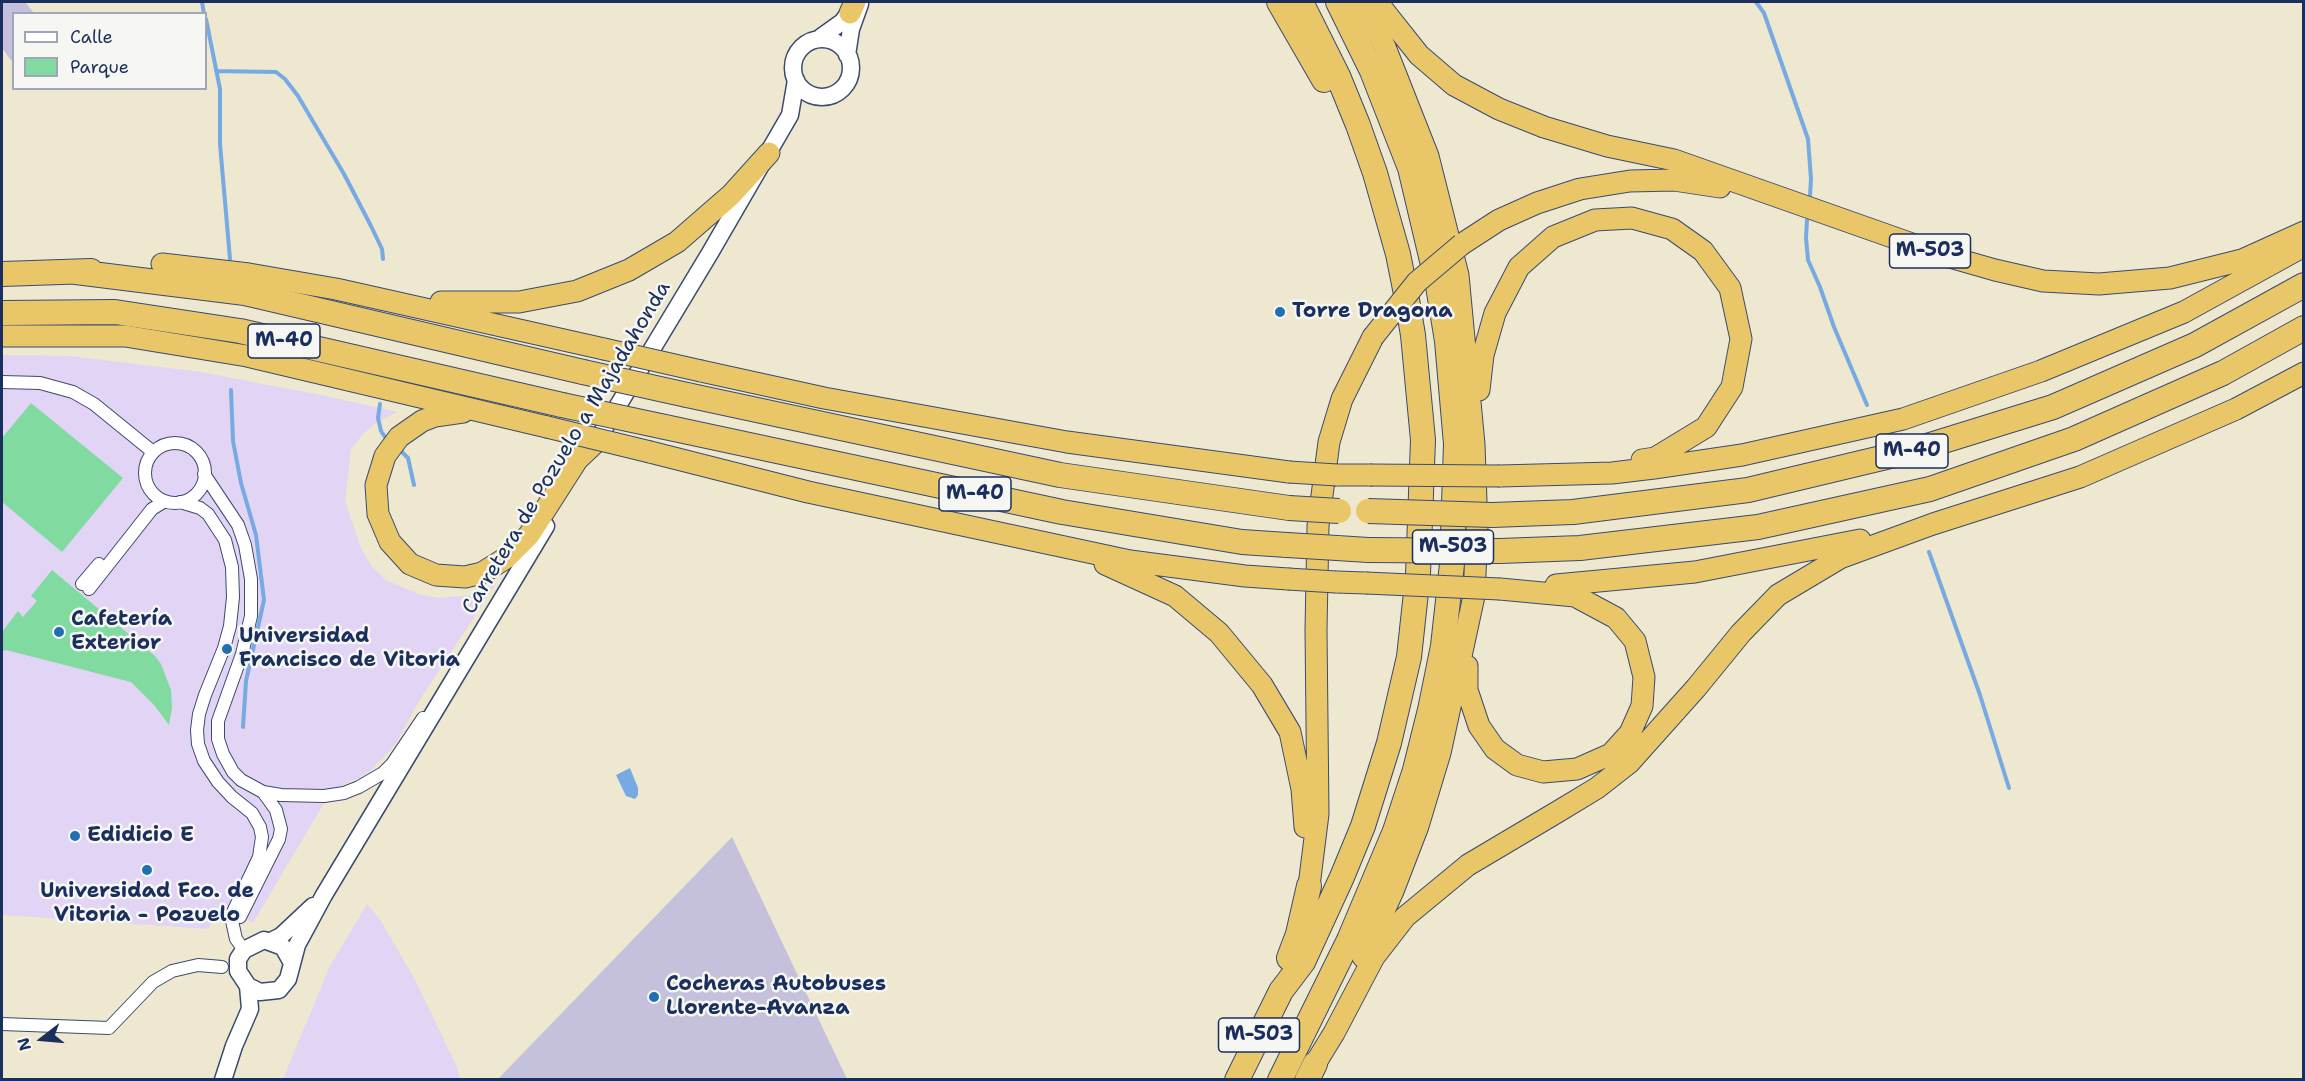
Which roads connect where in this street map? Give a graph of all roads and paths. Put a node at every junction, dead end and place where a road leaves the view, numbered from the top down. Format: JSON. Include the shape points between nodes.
{"nodes":[{"id":1,"x":1279,"y":2,"type":"edge"},
{"id":2,"x":1301,"y":2,"type":"edge"},
{"id":3,"x":1338,"y":2,"type":"edge"},
{"id":4,"x":1362,"y":2,"type":"edge"},
{"id":5,"x":1377,"y":2,"type":"edge"},
{"id":6,"x":856,"y":4,"type":"edge"},
{"id":7,"x":821,"y":38,"type":"junction"},
{"id":8,"x":847,"y":55,"type":"junction"},
{"id":9,"x":796,"y":80,"type":"junction"},
{"id":10,"x":818,"y":97,"type":"junction"},
{"id":11,"x":790,"y":115,"type":"junction"},
{"id":12,"x":770,"y":153,"type":"junction"},
{"id":13,"x":1766,"y":193,"type":"junction"},
{"id":14,"x":2304,"y":232,"type":"edge"},
{"id":15,"x":2304,"y":246,"type":"edge"},
{"id":16,"x":162,"y":264,"type":"joint"},
{"id":17,"x":76,"y":272,"type":"junction"},
{"id":18,"x":2,"y":274,"type":"edge"},
{"id":19,"x":2304,"y":285,"type":"edge"},
{"id":20,"x":399,"y":301,"type":"junction"},
{"id":21,"x":2,"y":313,"type":"edge"},
{"id":22,"x":2304,"y":328,"type":"edge"},
{"id":23,"x":1413,"y":335,"type":"junction"},
{"id":24,"x":2,"y":336,"type":"edge"},
{"id":25,"x":2304,"y":373,"type":"edge"},
{"id":26,"x":2,"y":382,"type":"edge"},
{"id":27,"x":478,"y":411,"type":"junction"},
{"id":28,"x":596,"y":442,"type":"junction"},
{"id":29,"x":1474,"y":444,"type":"junction"},
{"id":30,"x":153,"y":452,"type":"junction"},
{"id":31,"x":1567,"y":473,"type":"junction"},
{"id":32,"x":204,"y":474,"type":"junction"},
{"id":33,"x":151,"y":490,"type":"junction"},
{"id":34,"x":165,"y":501,"type":"junction"},
{"id":35,"x":180,"y":502,"type":"junction"},
{"id":36,"x":1933,"y":524,"type":"junction"},
{"id":37,"x":1060,"y":545,"type":"junction"},
{"id":38,"x":1500,"y":589,"type":"junction"},
{"id":39,"x":1466,"y":637,"type":"junction"},
{"id":40,"x":439,"y":703,"type":"junction"},
{"id":41,"x":263,"y":792,"type":"junction"},
{"id":42,"x":1309,"y":886,"type":"junction"},
{"id":43,"x":324,"y":895,"type":"junction"},
{"id":44,"x":240,"y":917,"type":"dead end"},
{"id":45,"x":271,"y":941,"type":"junction"},
{"id":46,"x":292,"y":963,"type":"junction"},
{"id":47,"x":242,"y":968,"type":"junction"},
{"id":48,"x":1281,"y":991,"type":"junction"},
{"id":49,"x":273,"y":992,"type":"junction"},
{"id":50,"x":245,"y":1022,"type":"junction"},
{"id":51,"x":2,"y":1024,"type":"edge"},
{"id":52,"x":1311,"y":1072,"type":"edge"},
{"id":53,"x":223,"y":1080,"type":"edge"},
{"id":54,"x":1237,"y":1080,"type":"edge"},
{"id":55,"x":1280,"y":1080,"type":"edge"}],
"edges":[{"from":1,"to":23,"type":"highway","number":"M-503","via":[[1326,86],[1358,159]]},
{"from":2,"to":23,"type":"highway","number":"M-503","via":[[1338,76],[1375,173],[1398,254]]},
{"from":3,"to":55,"type":"highway","number":"M-503","via":[[1410,168],[1438,286],[1456,444],[1453,554],[1449,605],[1430,710],[1395,831],[1348,940]]},
{"from":4,"to":29,"type":"highway","number":"M-503","via":[[1385,47],[1428,156],[1456,264]]},
{"from":5,"to":13,"type":"highway","number":"M-503","via":[[1419,55],[1454,85],[1499,109],[1607,146],[1674,160]]},
{"from":6,"to":7,"type":"street"},
{"from":6,"to":8,"type":"street"},
{"from":7,"to":8,"type":"street","via":[[840,46]]},
{"from":7,"to":9,"type":"street","via":[[798,52],[793,70]]},
{"from":8,"to":10,"type":"street","via":[[850,70],[843,87]]},
{"from":9,"to":10,"type":"street","via":[[801,88]]},
{"from":9,"to":11,"type":"street","name":"Carretera de Pozuelo a Majadahonda"},
{"from":10,"to":11,"type":"street","name":"Carretera de Pozuelo a Majadahonda"},
{"from":11,"to":12,"type":"street","name":"Carretera de Pozuelo a Majadahonda"},
{"from":12,"to":20,"type":"highway","via":[[731,195],[677,242],[629,270],[577,291],[519,302]]},
{"from":12,"to":28,"type":"street","name":"Carretera de Pozuelo a Majadahonda"},
{"from":13,"to":14,"type":"highway","number":"M-503","via":[[1946,256],[2043,281],[2099,284],[2170,278],[2242,260]]},
{"from":13,"to":42,"type":"highway","number":"M-503","bridge":true,"via":[[1674,180],[1630,181],[1581,189],[1538,203],[1499,220],[1462,244],[1417,282],[1373,337],[1342,399],[1329,442],[1318,526],[1318,814]]},
{"from":15,"to":31,"type":"highway","via":[[2184,312],[2041,370],[1903,419],[1742,455],[1612,473]]},
{"from":16,"to":17,"type":"highway"},
{"from":16,"to":20,"type":"highway","via":[[249,274]]},
{"from":17,"to":18,"type":"highway","number":"M-40"},
{"from":17,"to":19,"type":"highway","number":"M-40","bridge":true,"via":[[245,293],[583,372],[1060,475],[1289,508],[1492,515],[1573,512],[1748,490],[1911,451],[2053,406],[2194,345]]},
{"from":20,"to":31,"type":"highway","bridge":true,"via":[[824,398],[1067,442],[1288,472],[1500,476]]},
{"from":21,"to":22,"type":"highway","number":"M-40","bridge":true,"via":[[115,312],[240,331],[1062,513],[1242,542],[1368,550],[1500,551],[1580,548],[1758,527],[1930,489],[2074,439],[2223,373]]},
{"from":23,"to":48,"type":"highway","number":"M-503","via":[[1423,440],[1423,491],[1409,657],[1389,743],[1363,826],[1303,962]]},
{"from":24,"to":27,"type":"highway","via":[[125,336],[248,356]]},
{"from":25,"to":36,"type":"highway","via":[[2236,409],[2080,477]]},
{"from":26,"to":30,"type":"street","via":[[40,383],[73,392]]},
{"from":27,"to":28,"type":"highway","via":[[435,416],[411,428],[385,456],[376,485],[378,514],[390,542],[410,564],[436,575],[465,577],[482,573],[506,558],[529,535],[577,460]]},
{"from":27,"to":37,"type":"highway","bridge":true,"via":[[808,492]]},
{"from":28,"to":40,"type":"street","name":"Carretera de Pozuelo a Majadahonda"},
{"from":29,"to":31,"type":"highway","via":[[1483,355],[1495,313],[1519,267],[1553,237],[1595,220],[1632,218],[1672,229],[1703,251],[1730,288],[1741,339],[1732,387],[1706,427],[1655,458]]},
{"from":29,"to":39,"type":"highway","number":"M-503","via":[[1477,530],[1474,596]]},
{"from":30,"to":32,"type":"street","via":[[166,444],[187,445],[202,460]]},
{"from":30,"to":33,"type":"street","via":[[145,475]]},
{"from":32,"to":35,"type":"street","via":[[201,487]]},
{"from":32,"to":41,"type":"street","via":[[238,525],[251,579],[251,616],[218,721],[218,739],[233,772]]},
{"from":33,"to":34,"type":"street"},
{"from":33,"to":34,"type":"street","via":[[146,506],[86,586],[152,509]]},
{"from":34,"to":35,"type":"street"},
{"from":35,"to":47,"type":"street","via":[[208,514],[225,540],[232,567],[230,626],[198,714],[197,730],[204,761],[218,782],[252,813],[262,837],[259,857],[232,912]]},
{"from":36,"to":38,"type":"highway","via":[[1695,572]]},
{"from":36,"to":52,"type":"highway","via":[[1840,558],[1778,596],[1629,763],[1597,788],[1468,865],[1406,917],[1374,957]]},
{"from":37,"to":38,"type":"highway","bridge":true,"via":[[1130,561],[1245,576]]},
{"from":37,"to":42,"type":"highway","via":[[1175,596],[1220,633],[1262,685],[1290,732],[1302,789]]},
{"from":38,"to":39,"type":"highway","via":[[1575,596],[1616,618],[1635,641],[1644,677],[1642,706],[1630,734],[1611,754],[1577,769],[1543,772],[1517,765],[1495,748],[1479,726],[1467,690]]},
{"from":39,"to":52,"type":"highway","number":"M-503","via":[[1440,753],[1418,826],[1393,891]]},
{"from":40,"to":41,"type":"street","via":[[410,734],[392,764],[359,787],[324,796]]},
{"from":40,"to":43,"type":"street","name":"Carretera de Pozuelo a Majadahonda"},
{"from":41,"to":44,"type":"street","via":[[279,818],[281,829]]},
{"from":42,"to":48,"type":"highway","number":"M-503"},
{"from":43,"to":45,"type":"street","name":"Carretera de Pozuelo a Majadahonda"},
{"from":43,"to":46,"type":"street","name":"Carretera de Pozuelo a Majadahonda","via":[[297,945]]},
{"from":45,"to":46,"type":"street","via":[[283,947]]},
{"from":45,"to":47,"type":"street","via":[[258,942]]},
{"from":46,"to":49,"type":"street","via":[[288,980]]},
{"from":47,"to":49,"type":"street","via":[[260,993]]},
{"from":47,"to":50,"type":"street","via":[[251,1004]]},
{"from":47,"to":51,"type":"street","via":[[198,965],[172,971],[153,982],[109,1028]]},
{"from":48,"to":54,"type":"highway","number":"M-503"},
{"from":49,"to":50,"type":"street"},
{"from":50,"to":53,"type":"street"}]}
